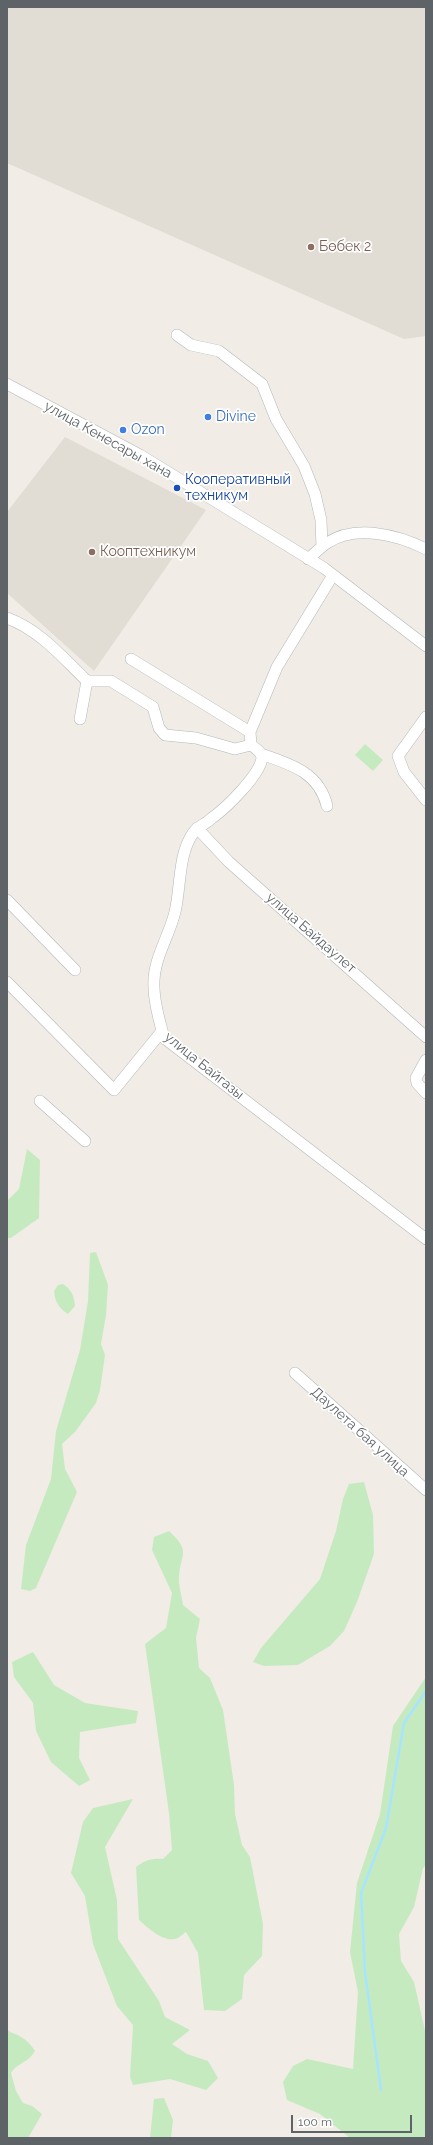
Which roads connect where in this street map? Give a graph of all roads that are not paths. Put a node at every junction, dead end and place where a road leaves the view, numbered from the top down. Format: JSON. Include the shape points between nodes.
{"nodes":[{"id":1,"x":177,"y":335,"type":"dead end"},
{"id":2,"x":7,"y":384,"type":"edge"},
{"id":3,"x":322,"y":547,"type":"junction"},
{"id":4,"x":426,"y":550,"type":"edge"},
{"id":5,"x":308,"y":559,"type":"junction"},
{"id":6,"x":333,"y":575,"type":"junction"},
{"id":7,"x":7,"y":618,"type":"edge"},
{"id":8,"x":426,"y":646,"type":"edge"},
{"id":9,"x":131,"y":659,"type":"dead end"},
{"id":10,"x":87,"y":681,"type":"junction"},
{"id":11,"x":426,"y":717,"type":"edge"},
{"id":12,"x":80,"y":719,"type":"dead end"},
{"id":13,"x":250,"y":732,"type":"junction"},
{"id":14,"x":251,"y":745,"type":"junction"},
{"id":15,"x":261,"y":754,"type":"junction"},
{"id":16,"x":426,"y":800,"type":"edge"},
{"id":17,"x":327,"y":806,"type":"dead end"},
{"id":18,"x":197,"y":828,"type":"junction"},
{"id":19,"x":7,"y":900,"type":"edge"},
{"id":20,"x":75,"y":970,"type":"dead end"},
{"id":21,"x":7,"y":982,"type":"edge"},
{"id":22,"x":162,"y":1031,"type":"junction"},
{"id":23,"x":426,"y":1037,"type":"edge"},
{"id":24,"x":426,"y":1060,"type":"edge"},
{"id":25,"x":426,"y":1092,"type":"edge"},
{"id":26,"x":40,"y":1101,"type":"dead end"},
{"id":27,"x":85,"y":1141,"type":"dead end"},
{"id":28,"x":426,"y":1239,"type":"edge"},
{"id":29,"x":294,"y":1373,"type":"dead end"},
{"id":30,"x":426,"y":1490,"type":"edge"}],
"edges":[{"from":1,"to":3,"type":"street","via":[[191,345],[219,351],[262,384],[276,419],[304,466],[315,494],[321,520]]},
{"from":2,"to":5,"type":"street","name":"улица Кенесары хана","via":[[140,455]]},
{"from":3,"to":4,"type":"street","via":[[328,542],[353,534],[373,533],[414,544]]},
{"from":3,"to":5,"type":"street"},
{"from":5,"to":6,"type":"street","name":"улица Кенесары хана"},
{"from":6,"to":8,"type":"street","name":"улица Кенесары хана"},
{"from":6,"to":13,"type":"street","via":[[277,668]]},
{"from":7,"to":10,"type":"street","via":[[49,643]]},
{"from":9,"to":13,"type":"street"},
{"from":10,"to":12,"type":"street"},
{"from":10,"to":14,"type":"street","via":[[110,681],[153,708],[159,728],[166,734],[196,738],[235,749]]},
{"from":11,"to":16,"type":"street","via":[[398,756],[404,772]]},
{"from":13,"to":14,"type":"street"},
{"from":14,"to":15,"type":"street"},
{"from":15,"to":17,"type":"street","via":[[292,764],[309,776],[324,792]]},
{"from":15,"to":18,"type":"street","via":[[258,768],[242,790],[227,806]]},
{"from":18,"to":22,"type":"street","via":[[189,840],[181,869],[175,913],[164,939],[155,974],[154,988]]},
{"from":18,"to":23,"type":"street","name":"улица Байдаулет","via":[[229,862]]},
{"from":19,"to":20,"type":"street"},
{"from":21,"to":22,"type":"street","name":"улица Байгазы","via":[[114,1090]]},
{"from":22,"to":28,"type":"street","name":"улица Байгазы","via":[[164,1038]]},
{"from":24,"to":25,"type":"street","via":[[416,1078],[417,1083]]},
{"from":26,"to":27,"type":"street"},
{"from":29,"to":30,"type":"street","name":"Даулета бая улица"}]}
